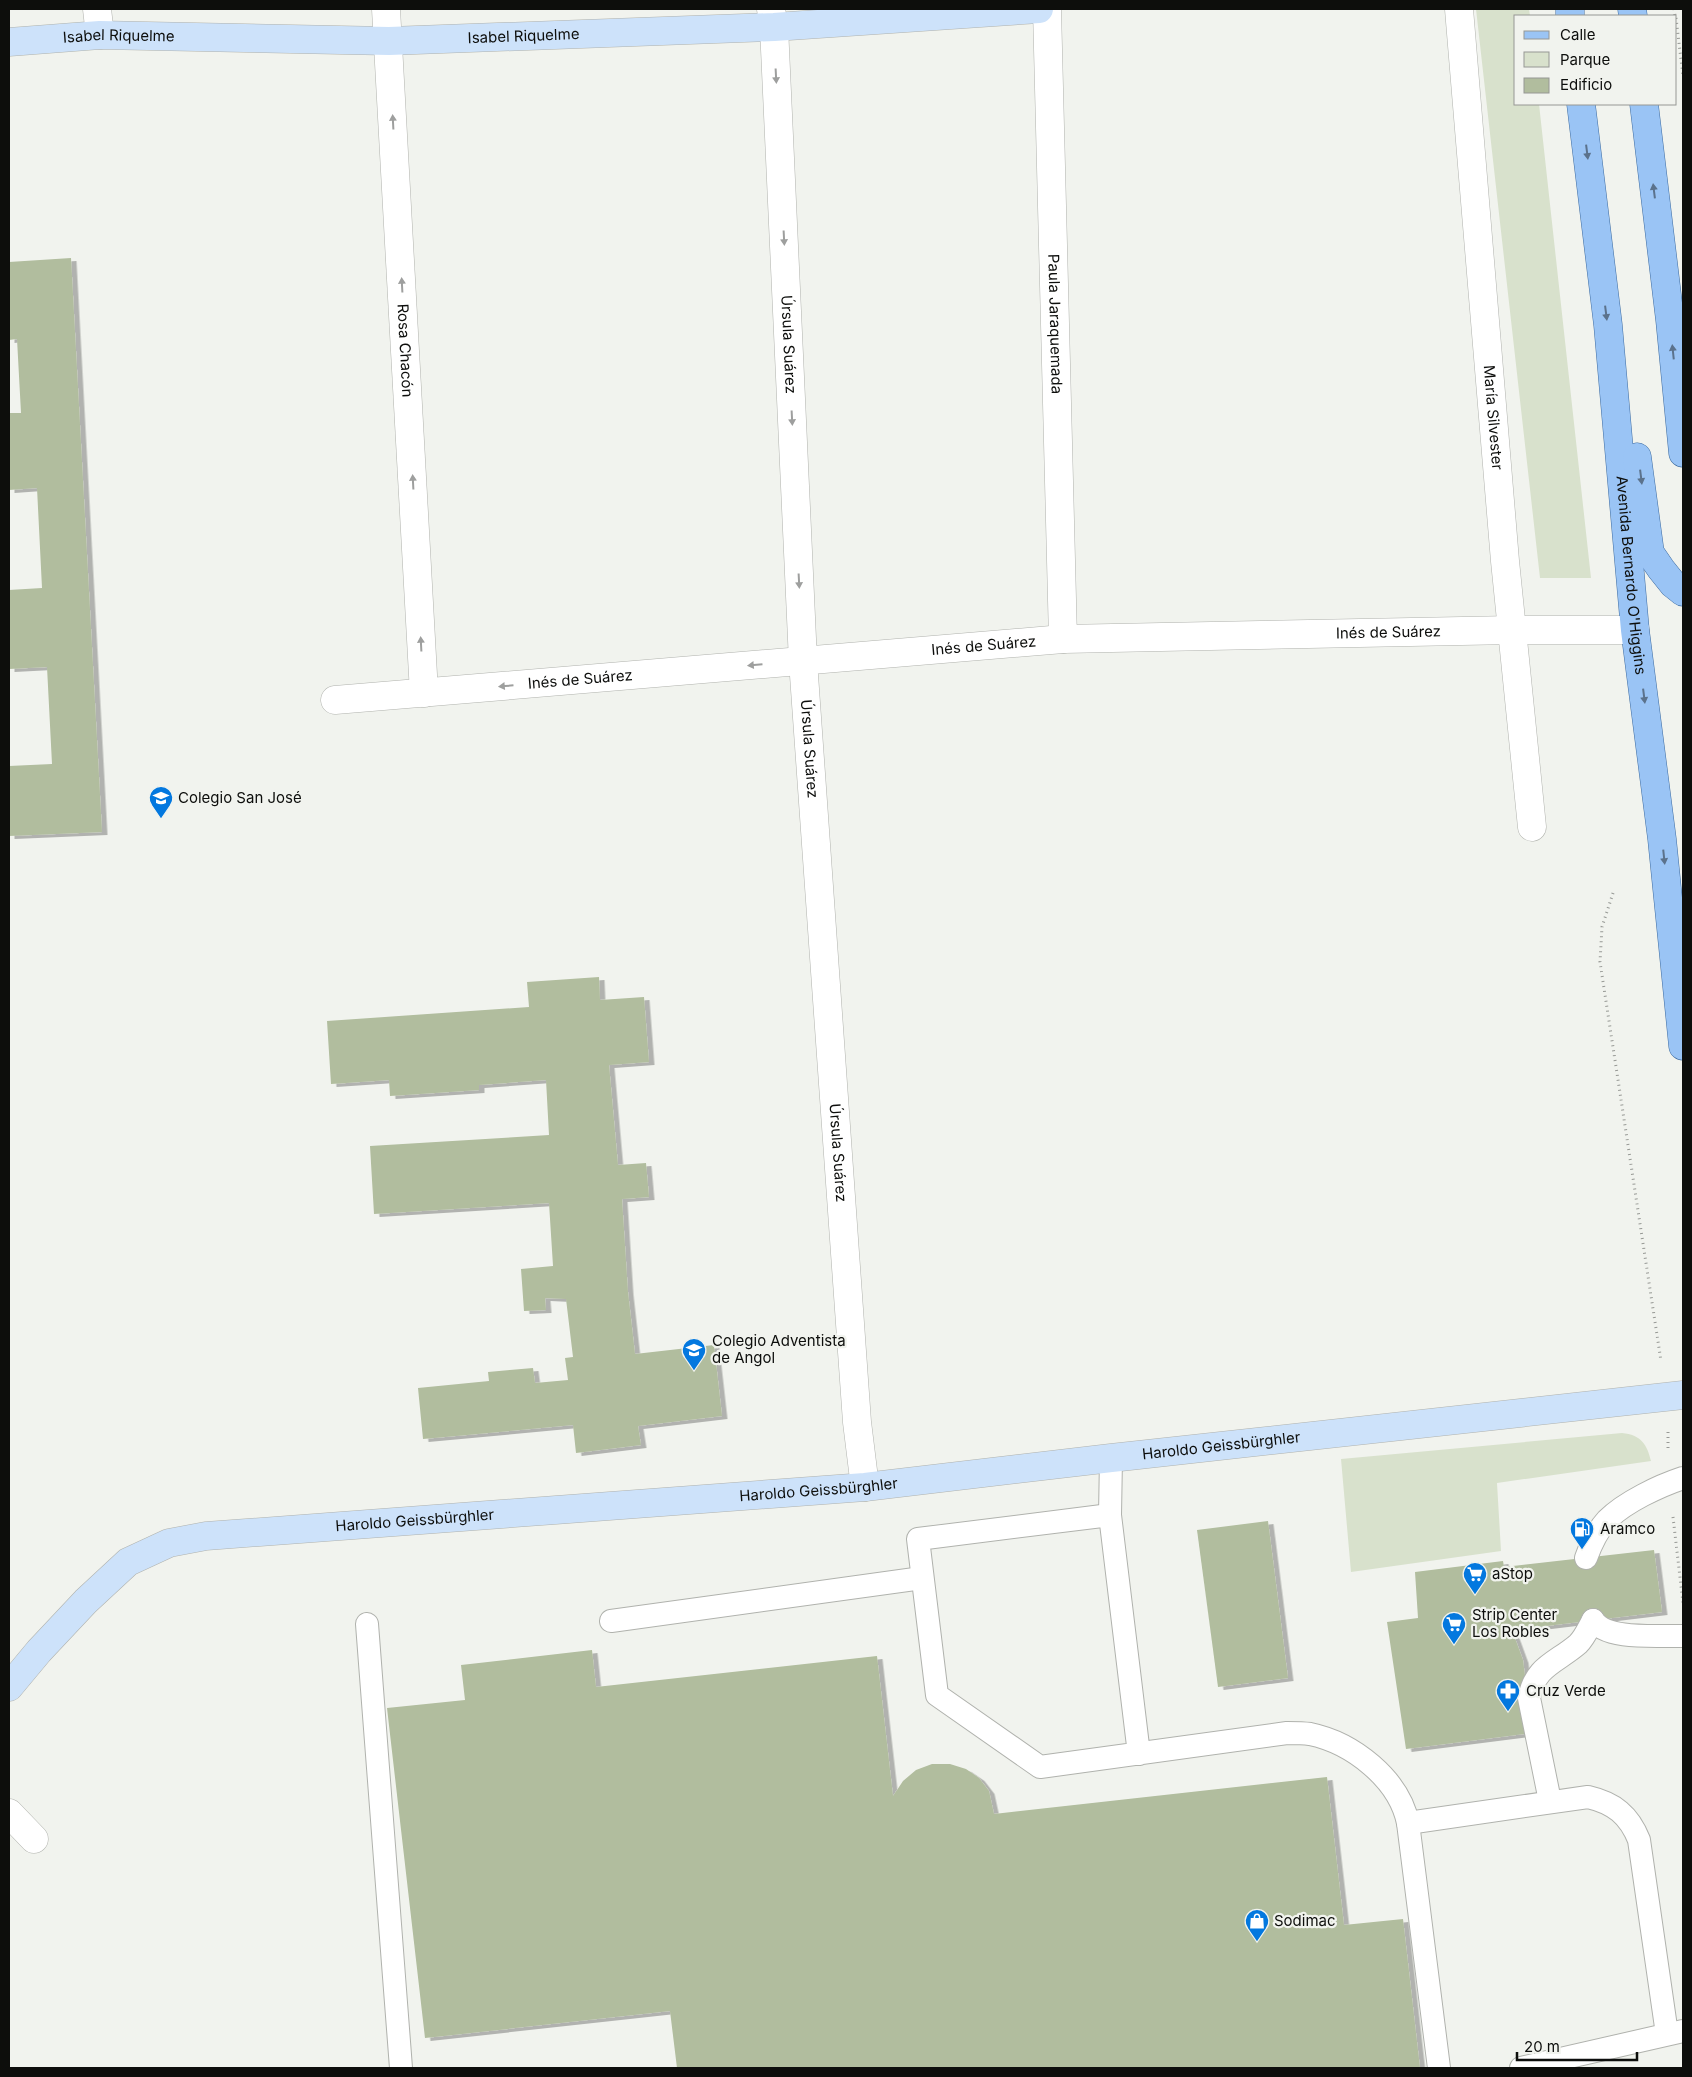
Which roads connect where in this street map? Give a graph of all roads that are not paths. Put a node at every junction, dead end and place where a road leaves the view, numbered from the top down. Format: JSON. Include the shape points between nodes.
{"nodes":[{"id":1,"x":386,"y":9,"type":"edge"},
{"id":2,"x":1039,"y":9,"type":"edge"},
{"id":3,"x":1047,"y":9,"type":"edge"},
{"id":4,"x":1459,"y":9,"type":"edge"},
{"id":5,"x":773,"y":18,"type":"edge"},
{"id":6,"x":98,"y":22,"type":"edge"},
{"id":7,"x":389,"y":41,"type":"junction"},
{"id":8,"x":9,"y":42,"type":"edge"},
{"id":9,"x":1581,"y":105,"type":"edge"},
{"id":10,"x":1644,"y":105,"type":"edge"},
{"id":11,"x":1676,"y":319,"type":"edge"},
{"id":12,"x":1617,"y":416,"type":"junction"},
{"id":13,"x":1683,"y":453,"type":"edge"},
{"id":14,"x":1683,"y":592,"type":"edge"},
{"id":15,"x":1513,"y":630,"type":"junction"},
{"id":16,"x":1636,"y":630,"type":"junction"},
{"id":17,"x":1063,"y":639,"type":"junction"},
{"id":18,"x":804,"y":661,"type":"junction"},
{"id":19,"x":424,"y":693,"type":"junction"},
{"id":20,"x":335,"y":700,"type":"dead end"},
{"id":21,"x":1532,"y":827,"type":"dead end"},
{"id":22,"x":1683,"y":1046,"type":"edge"},
{"id":23,"x":1675,"y":1396,"type":"edge"},
{"id":24,"x":1111,"y":1458,"type":"junction"},
{"id":25,"x":1683,"y":1478,"type":"edge"},
{"id":26,"x":865,"y":1487,"type":"junction"},
{"id":27,"x":1110,"y":1515,"type":"junction"},
{"id":28,"x":1586,"y":1558,"type":"dead end"},
{"id":29,"x":922,"y":1578,"type":"junction"},
{"id":30,"x":612,"y":1621,"type":"dead end"},
{"id":31,"x":367,"y":1624,"type":"dead end"},
{"id":32,"x":1683,"y":1636,"type":"edge"},
{"id":33,"x":9,"y":1687,"type":"edge"},
{"id":34,"x":1138,"y":1754,"type":"junction"},
{"id":35,"x":1550,"y":1801,"type":"junction"},
{"id":36,"x":9,"y":1813,"type":"edge"},
{"id":37,"x":1408,"y":1823,"type":"junction"},
{"id":38,"x":34,"y":1839,"type":"dead end"},
{"id":39,"x":1675,"y":2032,"type":"edge"},
{"id":40,"x":401,"y":2068,"type":"edge"},
{"id":41,"x":1439,"y":2068,"type":"edge"},
{"id":42,"x":1521,"y":2068,"type":"edge"}],
"edges":[{"from":1,"to":7,"type":"street","name":"Rosa Chacón"},
{"from":2,"to":5,"type":"street","name":"Isabel Riquelme"},
{"from":3,"to":17,"type":"street","name":"Paula Jaraquemada"},
{"from":4,"to":15,"type":"street","name":"María Silvester"},
{"from":5,"to":7,"type":"street","name":"Isabel Riquelme"},
{"from":5,"to":18,"type":"street","name":"Úrsula Suárez","one_way":true},
{"from":6,"to":7,"type":"street","name":"Isabel Riquelme"},
{"from":6,"to":8,"type":"street","name":"Isabel Riquelme"},
{"from":19,"to":7,"type":"street","name":"Rosa Chacón","one_way":true},
{"from":9,"to":12,"type":"main road","name":"Avenida Bernardo O'Higgins","one_way":true},
{"from":11,"to":10,"type":"main road","one_way":true},
{"from":13,"to":11,"type":"main road","one_way":true},
{"from":12,"to":14,"type":"main road","one_way":true,"via":[[1639,461],[1650,553]]},
{"from":12,"to":16,"type":"main road","name":"Avenida Bernardo O'Higgins"},
{"from":15,"to":16,"type":"street","name":"Inés de Suárez"},
{"from":15,"to":17,"type":"street","name":"Inés de Suárez"},
{"from":15,"to":21,"type":"street","name":"María Silvester"},
{"from":16,"to":22,"type":"main road","name":"Avenida Bernardo O'Higgins","one_way":true},
{"from":17,"to":18,"type":"street","name":"Inés de Suárez"},
{"from":18,"to":19,"type":"street","name":"Inés de Suárez","one_way":true},
{"from":18,"to":26,"type":"street","name":"Úrsula Suárez","via":[[856,1412]]},
{"from":19,"to":20,"type":"street","name":"Inés de Suárez"},
{"from":23,"to":24,"type":"street","name":"Haroldo Geissbürghler"},
{"from":24,"to":26,"type":"street","name":"Haroldo Geissbürghler"},
{"from":24,"to":27,"type":"lane"},
{"from":25,"to":28,"type":"lane","via":[[1621,1508],[1594,1538]]},
{"from":26,"to":33,"type":"street","name":"Haroldo Geissbürghler","via":[[206,1536],[169,1543],[128,1562],[86,1601]]},
{"from":27,"to":29,"type":"lane","via":[[918,1539]]},
{"from":27,"to":34,"type":"lane"},
{"from":29,"to":30,"type":"lane"},
{"from":29,"to":34,"type":"lane","via":[[937,1695],[1040,1767]]},
{"from":31,"to":40,"type":"lane"},
{"from":32,"to":35,"type":"lane","via":[[1613,1634],[1596,1626],[1592,1620],[1577,1644],[1544,1668],[1532,1684],[1529,1698]]},
{"from":34,"to":37,"type":"lane","via":[[1256,1736],[1309,1734],[1344,1747],[1382,1775],[1397,1795]]},
{"from":35,"to":37,"type":"lane"},
{"from":35,"to":39,"type":"lane","via":[[1588,1797],[1603,1800],[1625,1814],[1633,1826],[1639,1840]]},
{"from":36,"to":38,"type":"street"},
{"from":37,"to":41,"type":"lane"},
{"from":39,"to":42,"type":"lane"}]}
